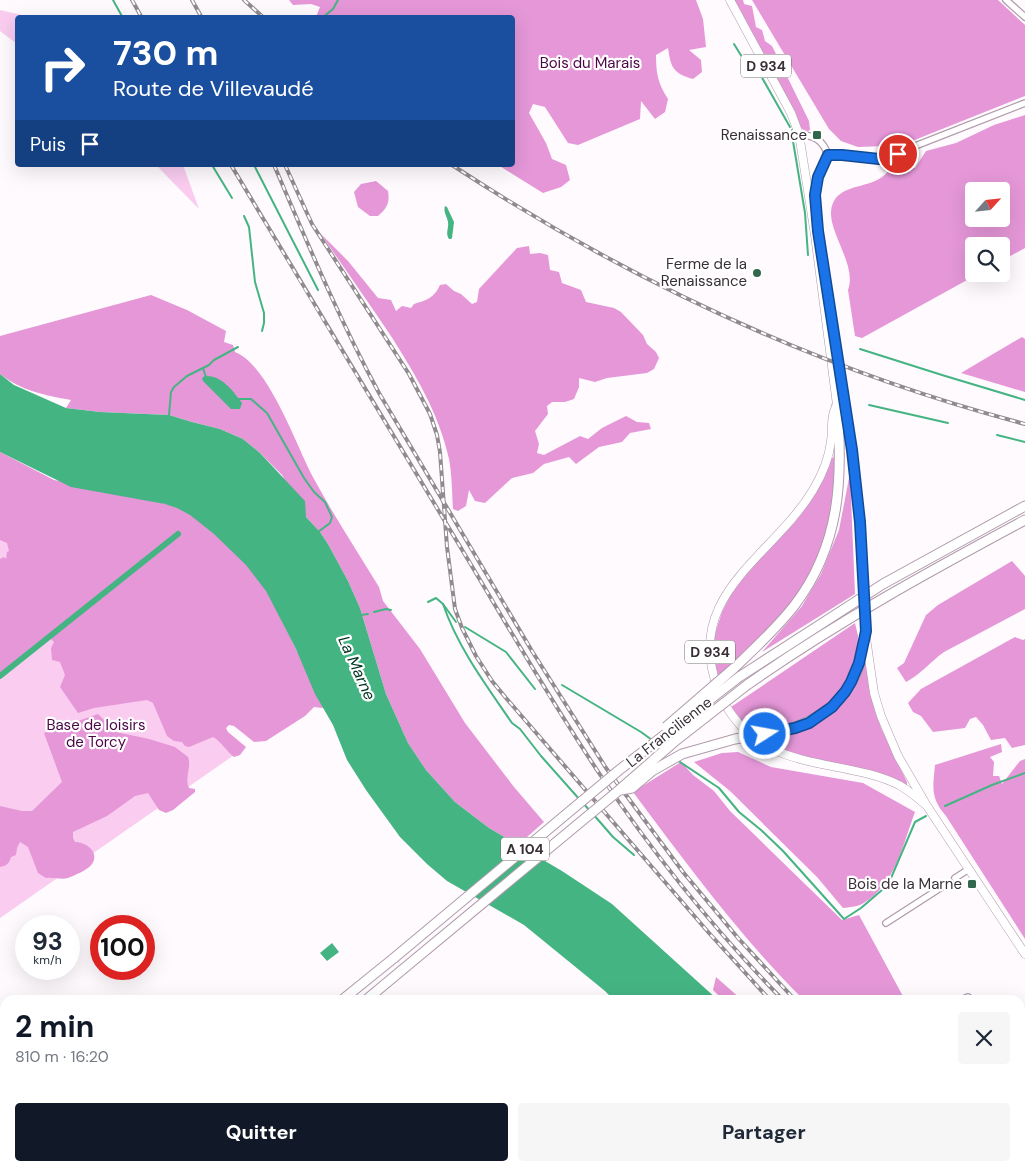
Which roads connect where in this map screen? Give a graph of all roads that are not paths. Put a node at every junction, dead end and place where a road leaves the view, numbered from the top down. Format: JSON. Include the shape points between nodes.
{"nodes":[{"id":1,"x":730,"y":0,"type":"edge"},
{"id":2,"x":1006,"y":0,"type":"edge"},
{"id":3,"x":1025,"y":17,"type":"edge"},
{"id":4,"x":1025,"y":103,"type":"edge"},
{"id":5,"x":799,"y":134,"type":"junction"},
{"id":6,"x":828,"y":155,"type":"junction"},
{"id":7,"x":818,"y":231,"type":"junction"},
{"id":8,"x":837,"y":405,"type":"junction"},
{"id":9,"x":1025,"y":506,"type":"edge"},
{"id":10,"x":1025,"y":520,"type":"edge"},
{"id":11,"x":866,"y":631,"type":"junction"},
{"id":12,"x":656,"y":741,"type":"junction"},
{"id":13,"x":618,"y":791,"type":"junction"},
{"id":14,"x":927,"y":806,"type":"junction"},
{"id":15,"x":969,"y":869,"type":"junction"},
{"id":16,"x":955,"y":878,"type":"dead end"},
{"id":17,"x":945,"y":885,"type":"dead end"},
{"id":18,"x":886,"y":923,"type":"dead end"},
{"id":19,"x":1025,"y":954,"type":"edge"},
{"id":20,"x":348,"y":995,"type":"edge"},
{"id":21,"x":372,"y":995,"type":"edge"}],
"edges":[{"from":1,"to":5,"type":"main road","number":"D 934","via":[[791,113]]},
{"from":2,"to":3,"type":"street"},
{"from":4,"to":6,"type":"street","via":[[887,157]]},
{"from":5,"to":6,"type":"street","via":[[817,138]]},
{"from":5,"to":7,"type":"main road","number":"D 934"},
{"from":5,"to":8,"type":"main road","number":"D 934"},
{"from":6,"to":7,"type":"street","via":[[815,187]]},
{"from":7,"to":11,"type":"main road","number":"D 934","bridge":true,"via":[[850,432],[860,522]]},
{"from":8,"to":12,"type":"highway","bridge":true,"via":[[841,454],[836,512],[826,545],[808,584],[794,606],[758,645],[660,731]]},
{"from":8,"to":14,"type":"main road","number":"D 934","via":[[832,413],[829,456],[813,491],[785,527],[744,569],[720,606],[710,641],[714,679],[721,698],[740,725],[770,748],[797,759],[881,778],[900,786]]},
{"from":9,"to":12,"type":"highway","name":"La Francilienne","number":"A 104","bridge":true,"via":[[883,584],[739,677]]},
{"from":10,"to":13,"type":"highway","name":"La Francilienne","number":"A 104","bridge":true,"via":[[788,656],[674,742]]},
{"from":11,"to":13,"type":"highway","bridge":true,"via":[[859,663],[845,692],[832,707],[809,723],[682,754],[652,771],[632,788]]},
{"from":11,"to":14,"type":"main road","number":"D 934","via":[[874,693],[881,716],[898,756]]},
{"from":12,"to":20,"type":"highway","name":"La Francilienne","number":"A 104","bridge":true},
{"from":13,"to":21,"type":"highway","name":"La Francilienne","number":"A 104","bridge":true},
{"from":14,"to":15,"type":"main road"},
{"from":15,"to":16,"type":"street"},
{"from":15,"to":19,"type":"main road"},
{"from":17,"to":18,"type":"street"}]}
